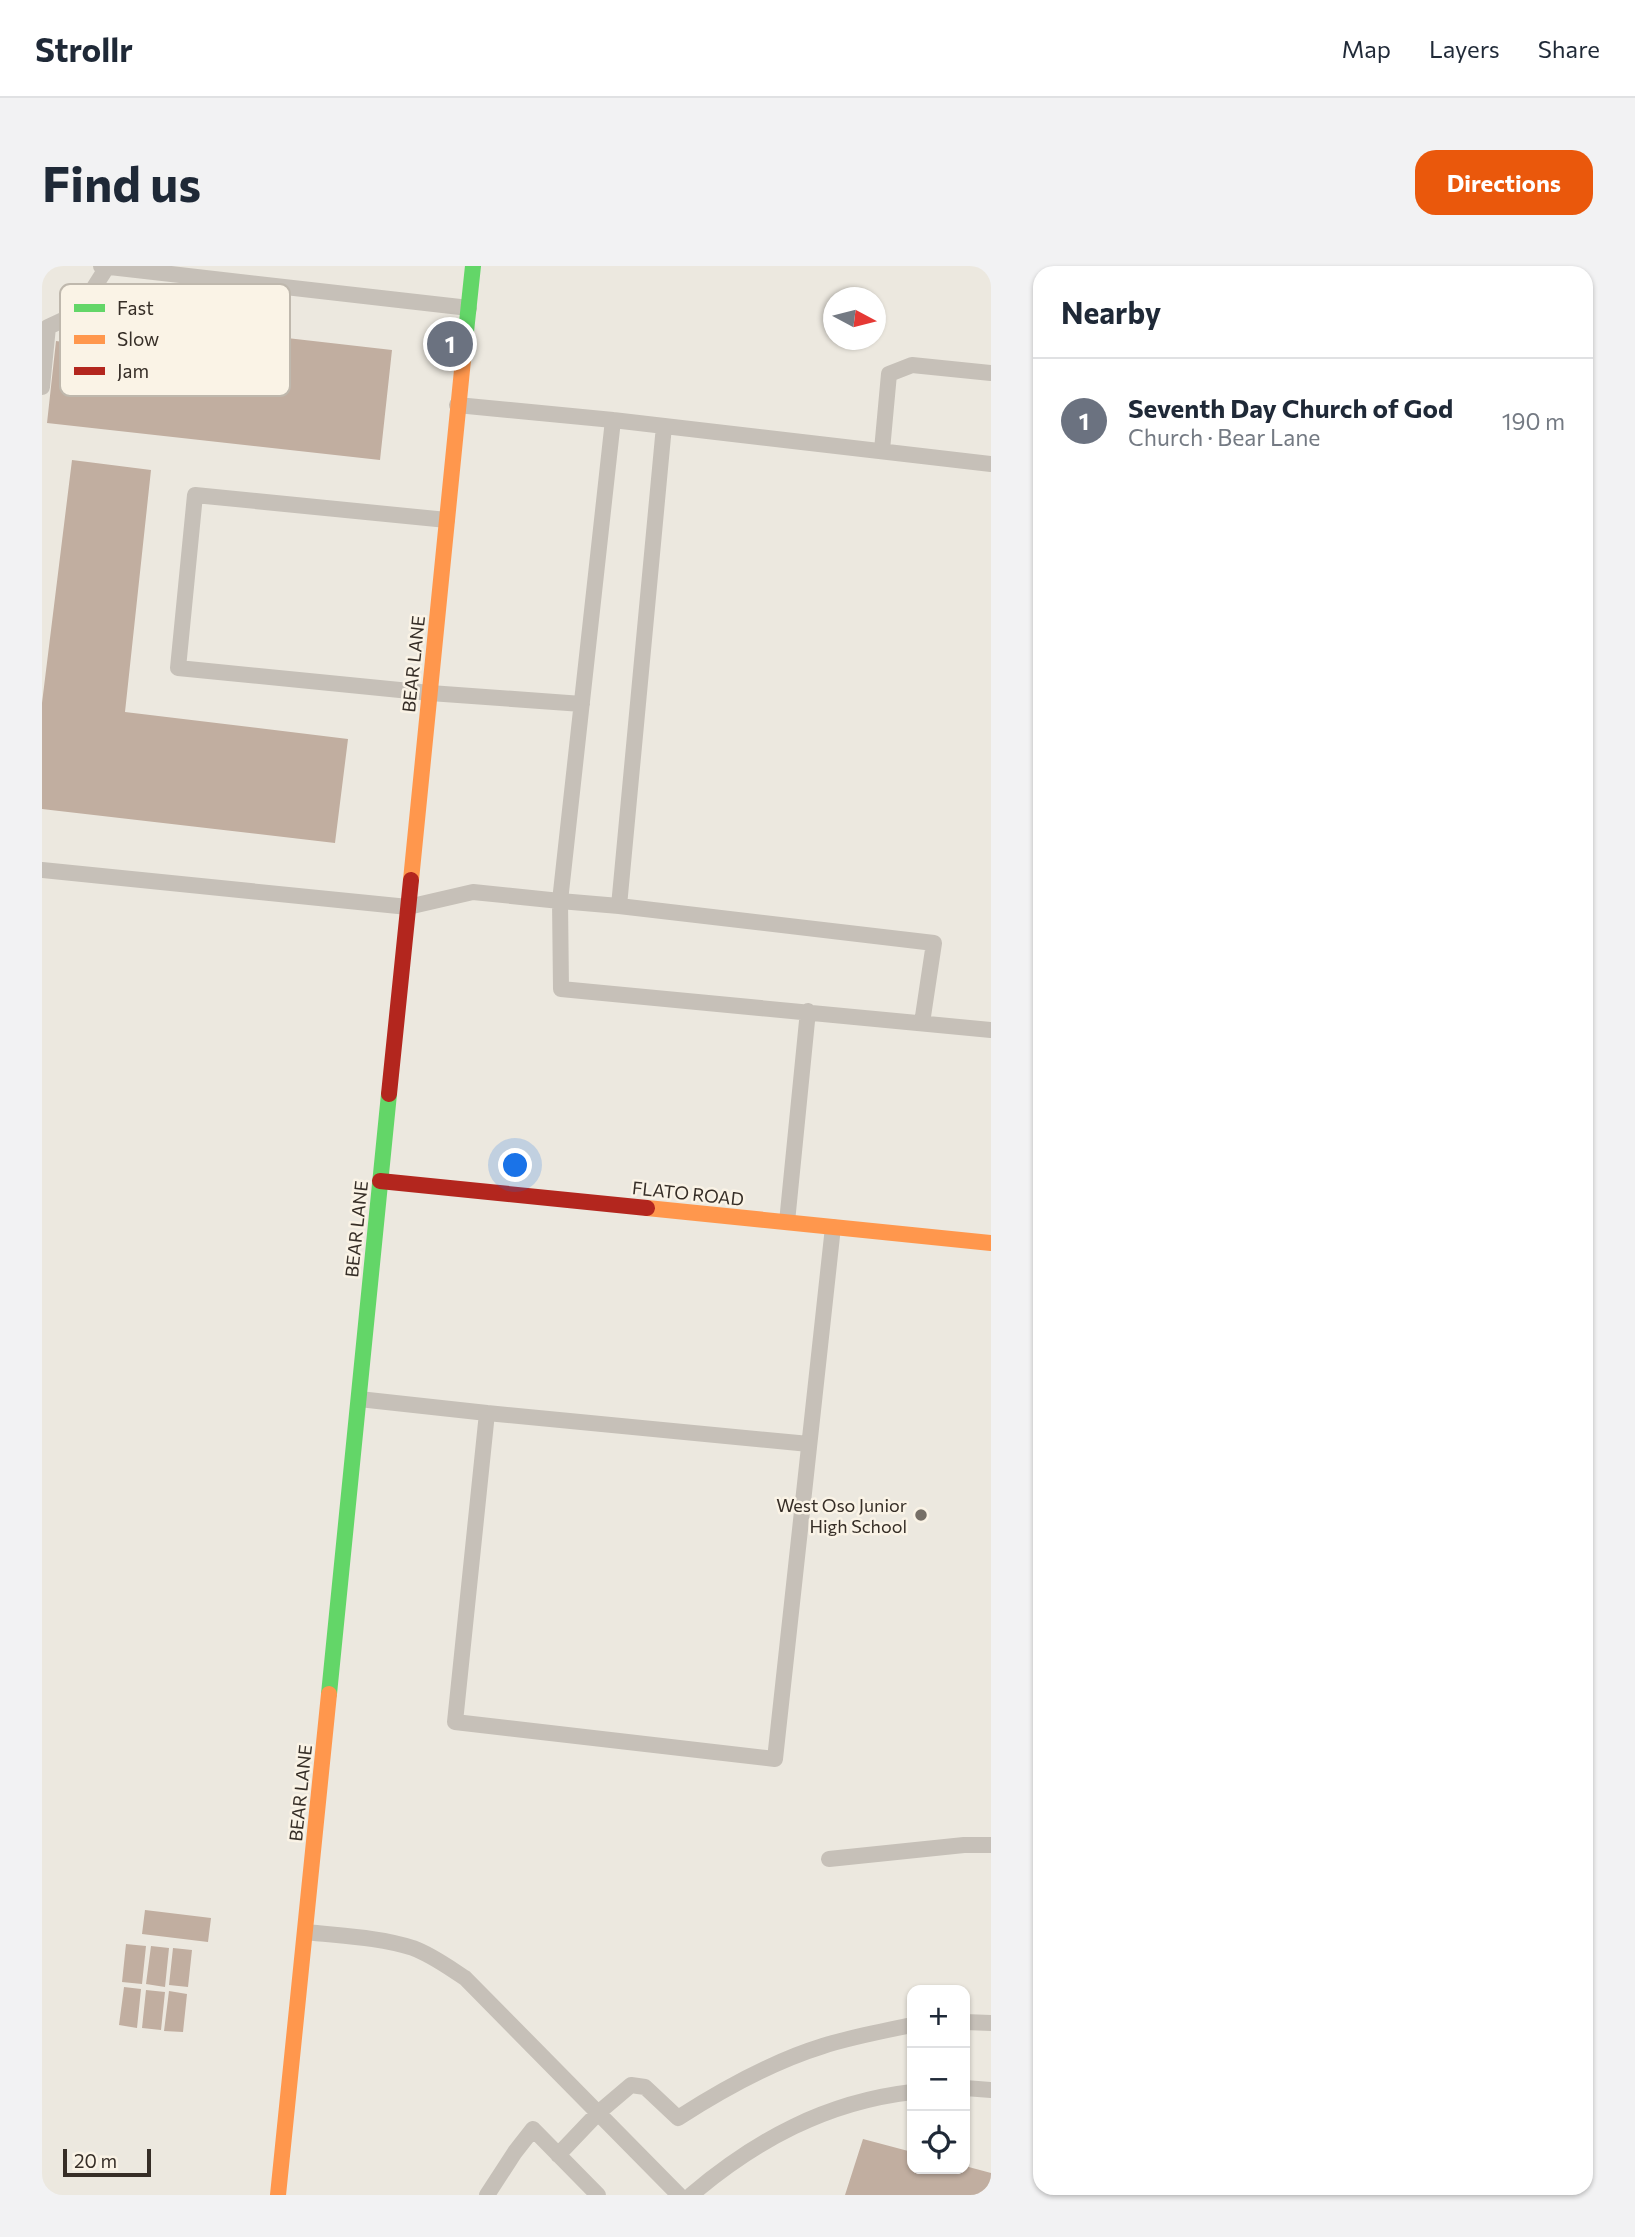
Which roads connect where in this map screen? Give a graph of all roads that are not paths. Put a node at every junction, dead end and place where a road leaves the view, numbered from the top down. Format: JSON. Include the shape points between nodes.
{"nodes":[{"id":1,"x":102,"y":266,"type":"edge"},
{"id":2,"x":473,"y":266,"type":"edge"},
{"id":3,"x":107,"y":267,"type":"edge"},
{"id":4,"x":96,"y":284,"type":"edge"},
{"id":5,"x":261,"y":284,"type":"edge"},
{"id":6,"x":290,"y":287,"type":"edge"},
{"id":7,"x":469,"y":307,"type":"junction"},
{"id":8,"x":60,"y":321,"type":"edge"},
{"id":9,"x":991,"y":373,"type":"edge"},
{"id":10,"x":42,"y":387,"type":"edge"},
{"id":11,"x":457,"y":405,"type":"junction"},
{"id":12,"x":613,"y":420,"type":"junction"},
{"id":13,"x":664,"y":426,"type":"junction"},
{"id":14,"x":882,"y":450,"type":"junction"},
{"id":15,"x":991,"y":464,"type":"edge"},
{"id":16,"x":447,"y":520,"type":"junction"},
{"id":17,"x":430,"y":693,"type":"junction"},
{"id":18,"x":582,"y":704,"type":"junction"},
{"id":19,"x":42,"y":870,"type":"edge"},
{"id":20,"x":560,"y":901,"type":"junction"},
{"id":21,"x":619,"y":906,"type":"junction"},
{"id":22,"x":408,"y":907,"type":"junction"},
{"id":23,"x":808,"y":1012,"type":"junction"},
{"id":24,"x":922,"y":1023,"type":"junction"},
{"id":25,"x":991,"y":1030,"type":"edge"},
{"id":26,"x":380,"y":1181,"type":"junction"},
{"id":27,"x":787,"y":1222,"type":"junction"},
{"id":28,"x":832,"y":1227,"type":"junction"},
{"id":29,"x":991,"y":1243,"type":"edge"},
{"id":30,"x":359,"y":1399,"type":"junction"},
{"id":31,"x":487,"y":1413,"type":"junction"},
{"id":32,"x":809,"y":1444,"type":"junction"},
{"id":33,"x":991,"y":1845,"type":"edge"},
{"id":34,"x":830,"y":1859,"type":"dead end"},
{"id":35,"x":306,"y":1932,"type":"junction"},
{"id":36,"x":970,"y":2022,"type":"edge"},
{"id":37,"x":991,"y":2023,"type":"edge"},
{"id":38,"x":907,"y":2026,"type":"edge"},
{"id":39,"x":970,"y":2088,"type":"edge"},
{"id":40,"x":991,"y":2090,"type":"edge"},
{"id":41,"x":907,"y":2093,"type":"edge"},
{"id":42,"x":598,"y":2113,"type":"junction"},
{"id":43,"x":558,"y":2155,"type":"junction"},
{"id":44,"x":710,"y":2189,"type":"edge"},
{"id":45,"x":278,"y":2195,"type":"edge"},
{"id":46,"x":487,"y":2195,"type":"edge"},
{"id":47,"x":598,"y":2195,"type":"edge"},
{"id":48,"x":679,"y":2195,"type":"edge"},
{"id":49,"x":691,"y":2195,"type":"edge"}],
"edges":[{"from":1,"to":3,"type":"lane"},
{"from":2,"to":7,"type":"street","name":"BEAR LANE"},
{"from":3,"to":4,"type":"lane"},
{"from":3,"to":5,"type":"lane"},
{"from":6,"to":7,"type":"lane"},
{"from":7,"to":11,"type":"street","name":"BEAR LANE"},
{"from":8,"to":10,"type":"lane","via":[[48,327]]},
{"from":9,"to":14,"type":"lane","via":[[912,365],[889,373]]},
{"from":11,"to":12,"type":"lane"},
{"from":11,"to":16,"type":"street","name":"BEAR LANE"},
{"from":12,"to":13,"type":"lane"},
{"from":12,"to":18,"type":"lane"},
{"from":13,"to":14,"type":"lane"},
{"from":13,"to":21,"type":"lane"},
{"from":14,"to":15,"type":"lane"},
{"from":16,"to":17,"type":"street","name":"BEAR LANE"},
{"from":16,"to":17,"type":"lane","via":[[195,495],[193,508],[178,668]]},
{"from":17,"to":18,"type":"lane"},
{"from":17,"to":22,"type":"street","name":"BEAR LANE"},
{"from":18,"to":20,"type":"lane"},
{"from":19,"to":22,"type":"lane"},
{"from":20,"to":21,"type":"lane"},
{"from":20,"to":22,"type":"lane","via":[[473,892]]},
{"from":20,"to":23,"type":"lane","via":[[561,989]]},
{"from":21,"to":24,"type":"lane","via":[[934,943]]},
{"from":22,"to":26,"type":"street","name":"BEAR LANE"},
{"from":23,"to":24,"type":"lane"},
{"from":23,"to":27,"type":"lane"},
{"from":24,"to":25,"type":"lane"},
{"from":26,"to":27,"type":"street","name":"FLATO ROAD"},
{"from":26,"to":30,"type":"street","name":"BEAR LANE"},
{"from":27,"to":28,"type":"street","name":"FLATO ROAD"},
{"from":28,"to":29,"type":"street","name":"FLATO ROAD"},
{"from":28,"to":32,"type":"lane"},
{"from":30,"to":31,"type":"lane"},
{"from":30,"to":35,"type":"street","name":"BEAR LANE"},
{"from":31,"to":32,"type":"lane"},
{"from":31,"to":32,"type":"lane","via":[[455,1722],[775,1759]]},
{"from":33,"to":34,"type":"lane"},
{"from":35,"to":42,"type":"lane","via":[[385,1942],[433,1958],[465,1978]]},
{"from":35,"to":45,"type":"street","name":"BEAR LANE"},
{"from":36,"to":37,"type":"lane"},
{"from":38,"to":42,"type":"lane","via":[[792,2057],[678,2118],[638,2085],[623,2090]]},
{"from":39,"to":40,"type":"lane"},
{"from":41,"to":44,"type":"lane","via":[[841,2107],[797,2124],[724,2167]]},
{"from":42,"to":43,"type":"lane"},
{"from":42,"to":48,"type":"lane"},
{"from":43,"to":46,"type":"lane","via":[[533,2129]]},
{"from":43,"to":47,"type":"lane"},
{"from":44,"to":49,"type":"lane"}]}
